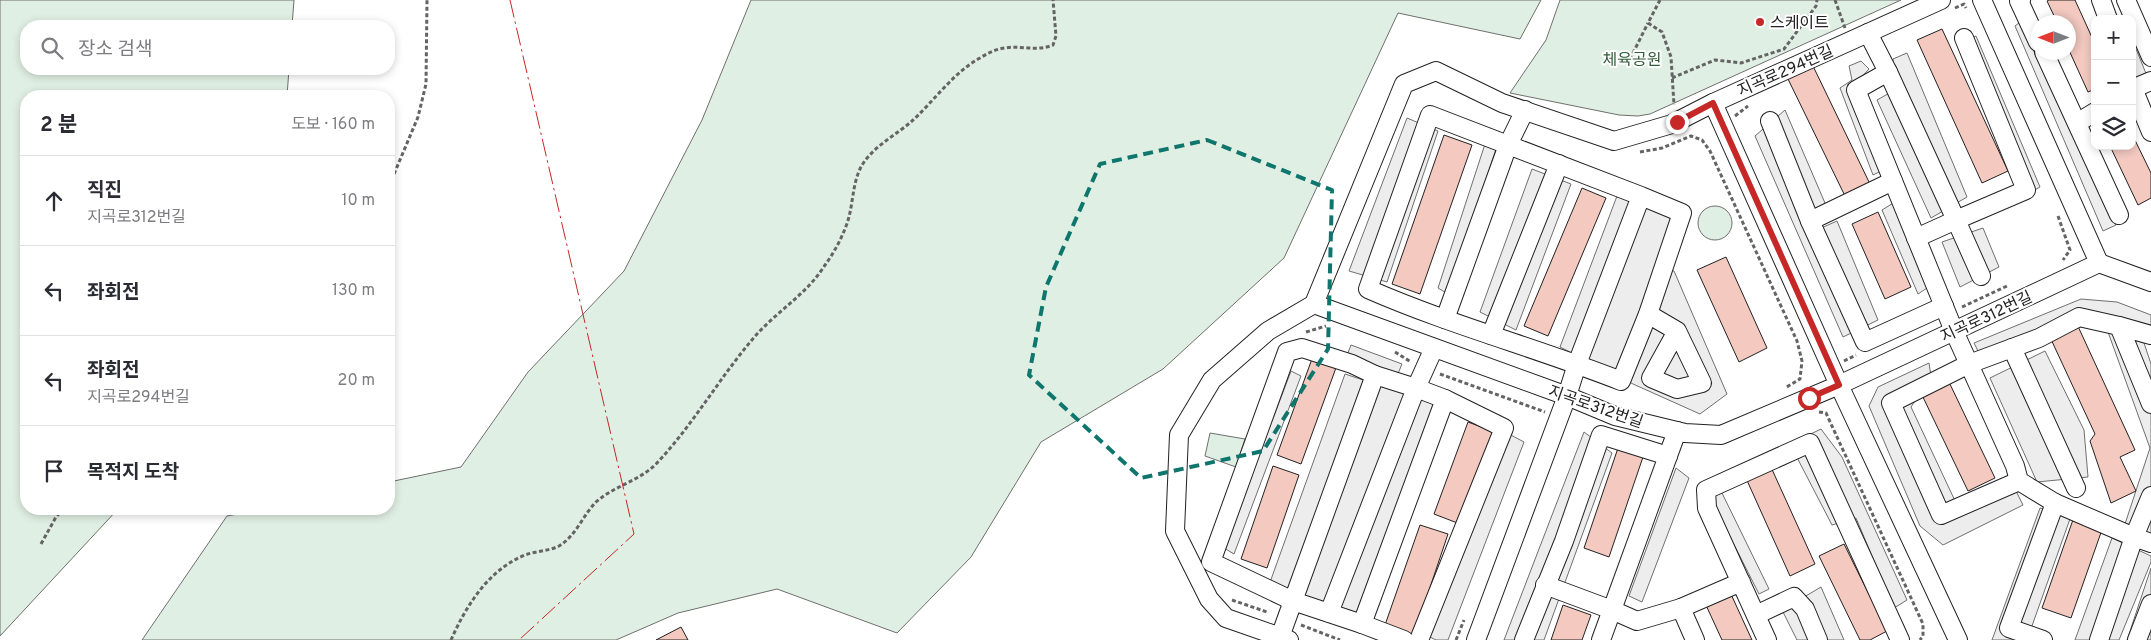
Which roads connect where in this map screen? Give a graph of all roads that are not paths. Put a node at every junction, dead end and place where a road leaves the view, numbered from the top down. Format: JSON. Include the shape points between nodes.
{"nodes":[{"id":1,"x":1941,"y":0,"type":"edge"},
{"id":2,"x":1982,"y":0,"type":"edge"},
{"id":3,"x":2021,"y":0,"type":"edge"},
{"id":4,"x":2101,"y":0,"type":"edge"},
{"id":5,"x":2126,"y":0,"type":"edge"},
{"id":6,"x":2107,"y":15,"type":"edge"},
{"id":7,"x":2031,"y":27,"type":"edge"},
{"id":8,"x":1868,"y":33,"type":"junction"},
{"id":9,"x":1964,"y":38,"type":"dead end"},
{"id":10,"x":2151,"y":57,"type":"edge"},
{"id":11,"x":2048,"y":60,"type":"edge"},
{"id":12,"x":1888,"y":72,"type":"junction"},
{"id":13,"x":2151,"y":81,"type":"edge"},
{"id":14,"x":2136,"y":86,"type":"edge"},
{"id":15,"x":2136,"y":94,"type":"edge"},
{"id":16,"x":1713,"y":103,"type":"junction"},
{"id":17,"x":1525,"y":110,"type":"junction"},
{"id":18,"x":2091,"y":114,"type":"edge"},
{"id":19,"x":1770,"y":121,"type":"dead end"},
{"id":20,"x":2077,"y":123,"type":"junction"},
{"id":21,"x":2151,"y":132,"type":"edge"},
{"id":22,"x":1508,"y":145,"type":"junction"},
{"id":23,"x":1559,"y":164,"type":"junction"},
{"id":24,"x":1893,"y":181,"type":"junction"},
{"id":25,"x":1640,"y":196,"type":"junction"},
{"id":26,"x":2119,"y":216,"type":"dead end"},
{"id":27,"x":1956,"y":220,"type":"junction"},
{"id":28,"x":1810,"y":221,"type":"junction"},
{"id":29,"x":1916,"y":238,"type":"junction"},
{"id":30,"x":2099,"y":263,"type":"junction"},
{"id":31,"x":1981,"y":276,"type":"dead end"},
{"id":32,"x":2151,"y":282,"type":"edge"},
{"id":33,"x":1314,"y":304,"type":"junction"},
{"id":34,"x":1944,"y":306,"type":"junction"},
{"id":35,"x":1648,"y":314,"type":"junction"},
{"id":36,"x":1445,"y":319,"type":"junction"},
{"id":37,"x":2119,"y":326,"type":"junction"},
{"id":38,"x":1677,"y":331,"type":"dead end"},
{"id":39,"x":1954,"y":331,"type":"junction"},
{"id":40,"x":1492,"y":335,"type":"junction"},
{"id":41,"x":2151,"y":335,"type":"edge"},
{"id":42,"x":1434,"y":348,"type":"junction"},
{"id":43,"x":2012,"y":348,"type":"junction"},
{"id":44,"x":1577,"y":364,"type":"junction"},
{"id":45,"x":1969,"y":364,"type":"junction"},
{"id":46,"x":1375,"y":375,"type":"junction"},
{"id":47,"x":1839,"y":385,"type":"junction"},
{"id":48,"x":1416,"y":388,"type":"junction"},
{"id":49,"x":1567,"y":396,"type":"junction"},
{"id":50,"x":1445,"y":399,"type":"junction"},
{"id":51,"x":2151,"y":404,"type":"edge"},
{"id":52,"x":1677,"y":431,"type":"junction"},
{"id":53,"x":1668,"y":456,"type":"junction"},
{"id":54,"x":2019,"y":481,"type":"junction"},
{"id":55,"x":2076,"y":488,"type":"dead end"},
{"id":56,"x":2151,"y":496,"type":"edge"},
{"id":57,"x":2055,"y":503,"type":"junction"},
{"id":58,"x":2134,"y":537,"type":"junction"},
{"id":59,"x":2151,"y":543,"type":"edge"},
{"id":60,"x":1741,"y":582,"type":"junction"},
{"id":61,"x":1546,"y":585,"type":"junction"},
{"id":62,"x":1293,"y":602,"type":"junction"},
{"id":63,"x":2151,"y":604,"type":"edge"},
{"id":64,"x":1681,"y":608,"type":"junction"},
{"id":65,"x":1612,"y":610,"type":"junction"},
{"id":66,"x":1329,"y":613,"type":"junction"},
{"id":67,"x":1756,"y":615,"type":"junction"},
{"id":68,"x":1362,"y":624,"type":"junction"},
{"id":69,"x":1284,"y":638,"type":"edge"},
{"id":70,"x":1404,"y":640,"type":"edge"},
{"id":71,"x":1418,"y":640,"type":"edge"},
{"id":72,"x":1476,"y":640,"type":"edge"},
{"id":73,"x":1524,"y":640,"type":"edge"},
{"id":74,"x":1601,"y":640,"type":"edge"},
{"id":75,"x":1695,"y":640,"type":"edge"},
{"id":76,"x":1767,"y":640,"type":"edge"},
{"id":77,"x":1818,"y":640,"type":"edge"},
{"id":78,"x":1900,"y":640,"type":"edge"},
{"id":79,"x":1958,"y":640,"type":"edge"},
{"id":80,"x":2043,"y":640,"type":"edge"},
{"id":81,"x":2099,"y":640,"type":"edge"},
{"id":82,"x":2137,"y":640,"type":"edge"}],
"edges":[{"from":1,"to":8,"type":"street","name":"지곡로294번길"},
{"from":2,"to":30,"type":"street"},
{"from":3,"to":7,"type":"street"},
{"from":4,"to":6,"type":"street"},
{"from":5,"to":10,"type":"street"},
{"from":8,"to":12,"type":"street"},
{"from":8,"to":16,"type":"street","name":"지곡로294번길"},
{"from":9,"to":27,"type":"street","via":[[2026,190]]},
{"from":11,"to":20,"type":"street"},
{"from":12,"to":24,"type":"street","via":[[1856,90]]},
{"from":12,"to":27,"type":"street"},
{"from":13,"to":14,"type":"street"},
{"from":15,"to":21,"type":"street"},
{"from":16,"to":17,"type":"street","name":"지곡로294번길","via":[[1677,122],[1614,141]]},
{"from":16,"to":47,"type":"street"},
{"from":17,"to":22,"type":"street"},
{"from":17,"to":33,"type":"street","name":"지곡로294번길","via":[[1502,103],[1436,71],[1404,84]]},
{"from":18,"to":20,"type":"street"},
{"from":19,"to":28,"type":"street"},
{"from":20,"to":26,"type":"street"},
{"from":22,"to":23,"type":"street"},
{"from":22,"to":36,"type":"street"},
{"from":22,"to":36,"type":"street","via":[[1430,115],[1368,289]]},
{"from":23,"to":25,"type":"street"},
{"from":23,"to":40,"type":"street"},
{"from":24,"to":28,"type":"street"},
{"from":24,"to":29,"type":"street"},
{"from":25,"to":35,"type":"street","via":[[1682,213]]},
{"from":25,"to":44,"type":"street"},
{"from":27,"to":29,"type":"street"},
{"from":27,"to":31,"type":"street"},
{"from":28,"to":34,"type":"street","via":[[1866,342]]},
{"from":29,"to":34,"type":"street"},
{"from":30,"to":32,"type":"street"},
{"from":30,"to":39,"type":"street","name":"지곡로312번길"},
{"from":33,"to":42,"type":"street","name":"지곡로312번길"},
{"from":33,"to":69,"type":"street","via":[[1268,331],[1212,380],[1179,436],[1175,531],[1209,599],[1226,618]]},
{"from":34,"to":39,"type":"street"},
{"from":35,"to":38,"type":"street"},
{"from":35,"to":44,"type":"street","via":[[1621,381]]},
{"from":36,"to":40,"type":"street"},
{"from":37,"to":41,"type":"street"},
{"from":37,"to":43,"type":"street","via":[[2079,317]]},
{"from":37,"to":51,"type":"street"},
{"from":39,"to":45,"type":"street"},
{"from":39,"to":47,"type":"street","name":"지곡로312번길"},
{"from":40,"to":44,"type":"street"},
{"from":42,"to":48,"type":"street"},
{"from":42,"to":49,"type":"street","name":"지곡로312번길"},
{"from":43,"to":45,"type":"street"},
{"from":43,"to":55,"type":"street"},
{"from":44,"to":49,"type":"street"},
{"from":45,"to":54,"type":"street"},
{"from":45,"to":54,"type":"street","via":[[1891,403],[1941,515]]},
{"from":46,"to":48,"type":"street"},
{"from":46,"to":62,"type":"street"},
{"from":46,"to":62,"type":"street","via":[[1302,348],[1287,352],[1214,552],[1211,562]]},
{"from":47,"to":52,"type":"street","name":"지곡로312번길","via":[[1721,435]]},
{"from":47,"to":79,"type":"street"},
{"from":48,"to":50,"type":"street"},
{"from":48,"to":66,"type":"street"},
{"from":49,"to":52,"type":"street","name":"지곡로312번길","via":[[1616,416]]},
{"from":49,"to":72,"type":"street"},
{"from":50,"to":68,"type":"street"},
{"from":50,"to":71,"type":"street","via":[[1504,428]]},
{"from":52,"to":53,"type":"street"},
{"from":53,"to":61,"type":"street","via":[[1601,435]]},
{"from":53,"to":65,"type":"street"},
{"from":54,"to":57,"type":"street"},
{"from":56,"to":58,"type":"street"},
{"from":57,"to":58,"type":"street"},
{"from":57,"to":80,"type":"street","via":[[2010,628]]},
{"from":58,"to":59,"type":"street"},
{"from":58,"to":81,"type":"street"},
{"from":60,"to":64,"type":"street"},
{"from":60,"to":67,"type":"street"},
{"from":60,"to":78,"type":"street","via":[[1707,508],[1706,490],[1810,443]]},
{"from":61,"to":65,"type":"street"},
{"from":61,"to":73,"type":"street"},
{"from":62,"to":66,"type":"street"},
{"from":62,"to":69,"type":"street"},
{"from":63,"to":82,"type":"street"},
{"from":64,"to":65,"type":"street","via":[[1636,621]]},
{"from":64,"to":75,"type":"street"},
{"from":65,"to":74,"type":"street"},
{"from":66,"to":68,"type":"street"},
{"from":67,"to":76,"type":"street"},
{"from":67,"to":77,"type":"street","via":[[1794,597],[1805,610]]},
{"from":68,"to":70,"type":"street"}]}
